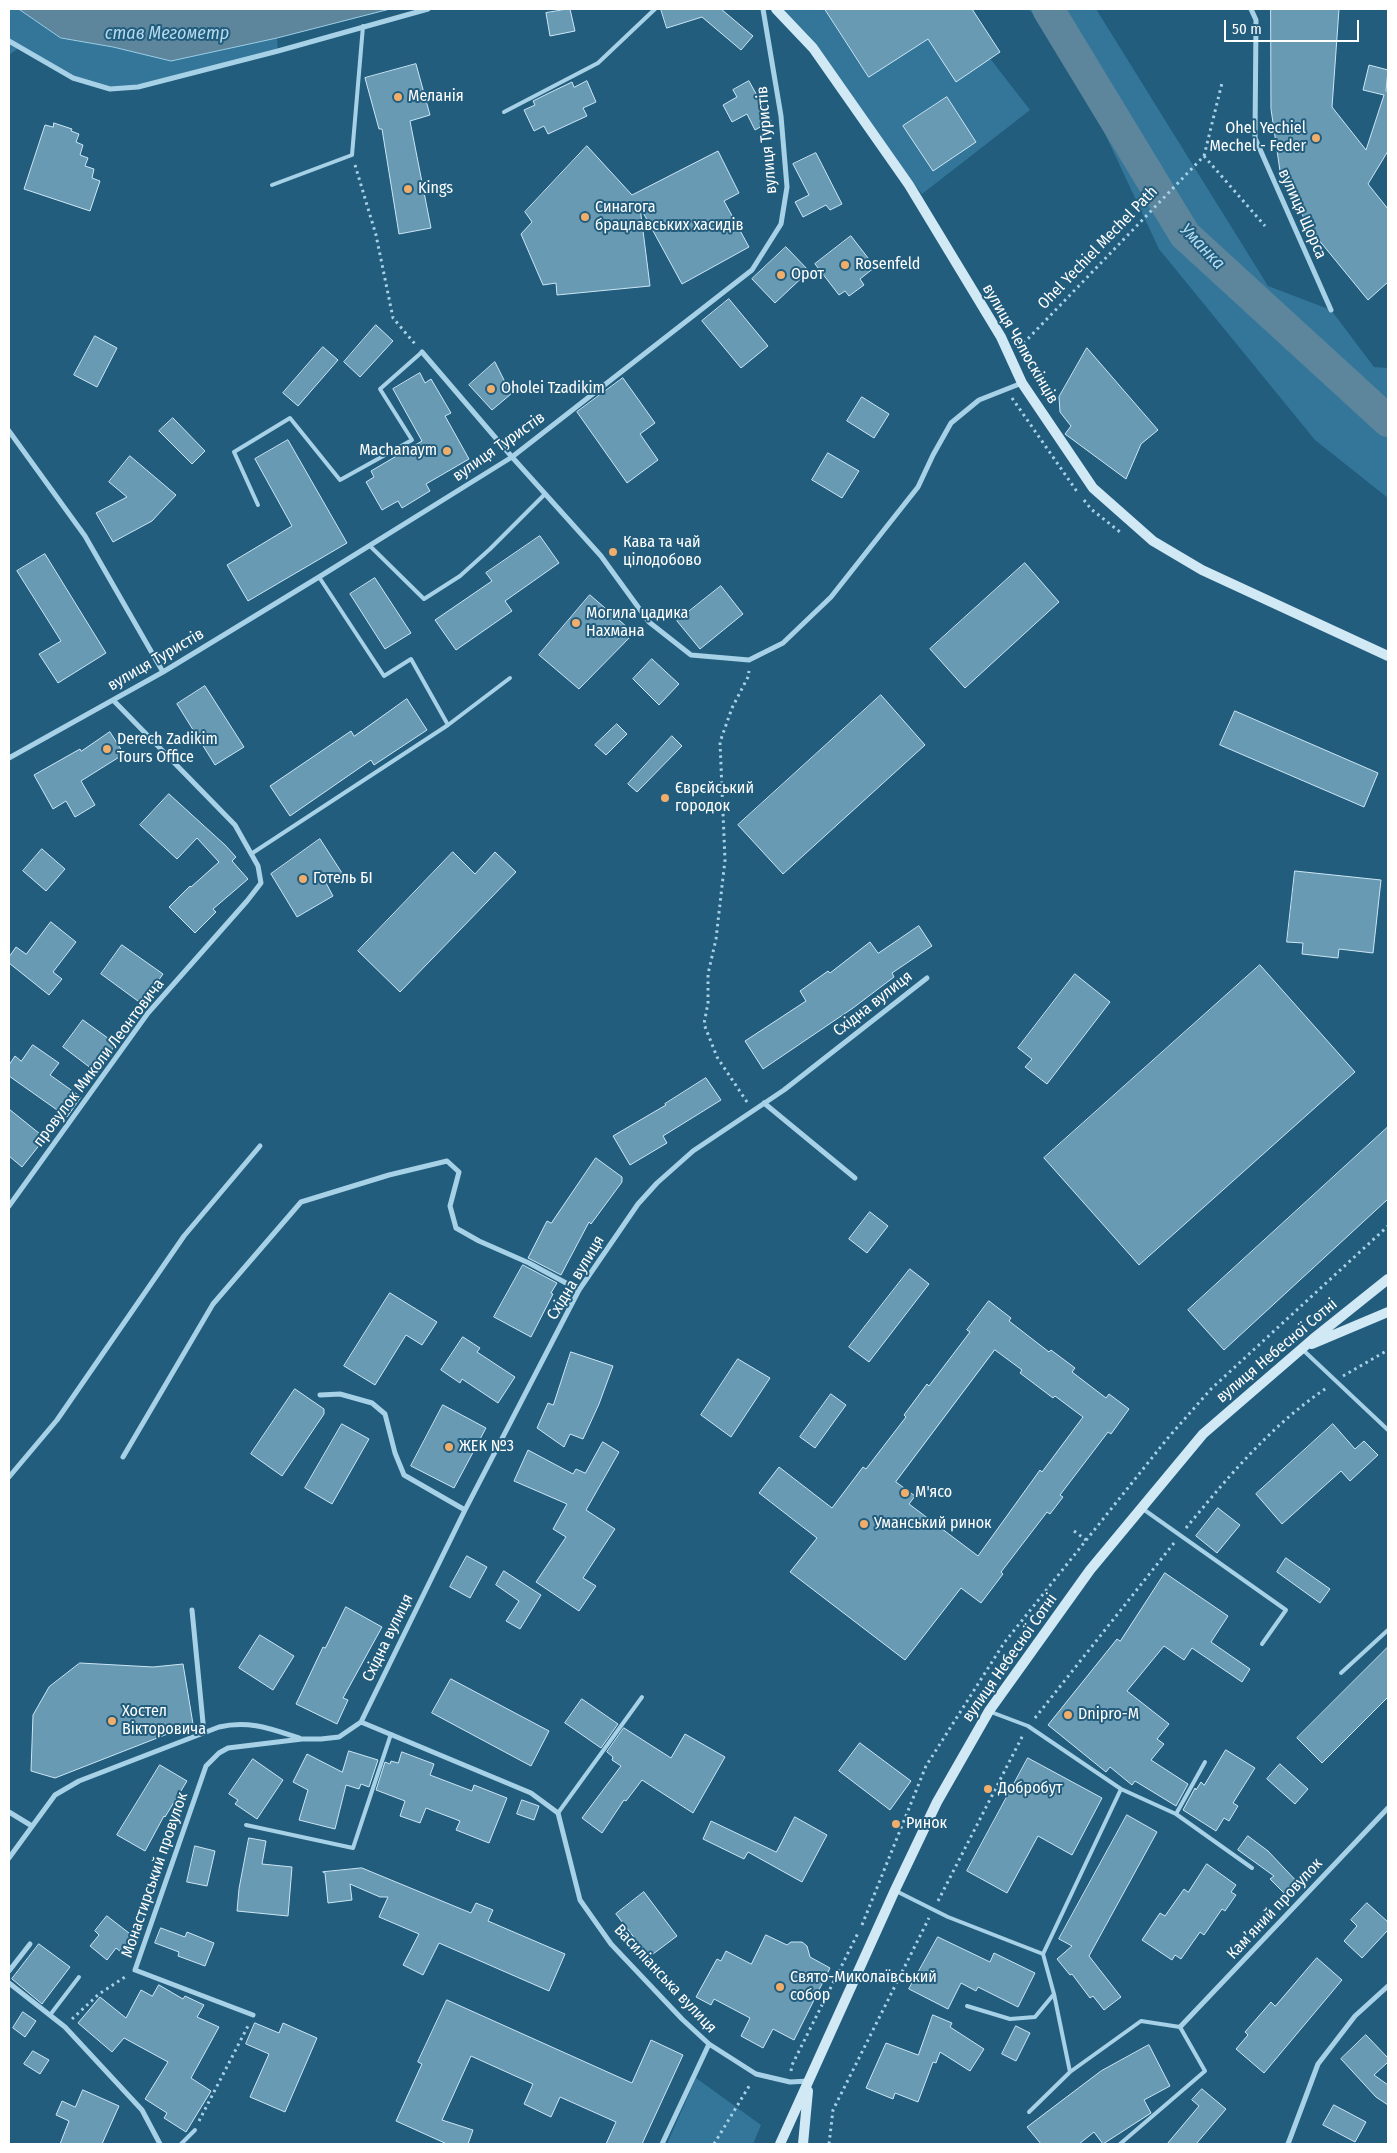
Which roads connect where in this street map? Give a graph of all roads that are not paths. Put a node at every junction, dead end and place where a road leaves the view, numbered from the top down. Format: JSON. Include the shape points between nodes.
{"nodes":[{"id":1,"x":428,"y":9,"type":"edge"},
{"id":2,"x":655,"y":9,"type":"edge"},
{"id":3,"x":763,"y":9,"type":"edge"},
{"id":4,"x":776,"y":9,"type":"edge"},
{"id":5,"x":1251,"y":9,"type":"edge"},
{"id":6,"x":363,"y":26,"type":"junction"},
{"id":7,"x":9,"y":41,"type":"edge"},
{"id":8,"x":504,"y":112,"type":"dead end"},
{"id":9,"x":272,"y":185,"type":"dead end"},
{"id":10,"x":1330,"y":310,"type":"dead end"},
{"id":11,"x":422,"y":352,"type":"joint"},
{"id":12,"x":1022,"y":383,"type":"junction"},
{"id":13,"x":9,"y":431,"type":"edge"},
{"id":14,"x":512,"y":457,"type":"junction"},
{"id":15,"x":545,"y":494,"type":"junction"},
{"id":16,"x":258,"y":505,"type":"dead end"},
{"id":17,"x":370,"y":546,"type":"junction"},
{"id":18,"x":319,"y":577,"type":"junction"},
{"id":19,"x":1388,"y":656,"type":"edge"},
{"id":20,"x":163,"y":672,"type":"junction"},
{"id":21,"x":510,"y":678,"type":"dead end"},
{"id":22,"x":112,"y":700,"type":"junction"},
{"id":23,"x":448,"y":725,"type":"junction"},
{"id":24,"x":9,"y":758,"type":"edge"},
{"id":25,"x":251,"y":854,"type":"junction"},
{"id":26,"x":927,"y":978,"type":"dead end"},
{"id":27,"x":764,"y":1104,"type":"junction"},
{"id":28,"x":260,"y":1146,"type":"dead end"},
{"id":29,"x":854,"y":1178,"type":"dead end"},
{"id":30,"x":9,"y":1206,"type":"edge"},
{"id":31,"x":1388,"y":1279,"type":"edge"},
{"id":32,"x":579,"y":1290,"type":"junction"},
{"id":33,"x":1388,"y":1312,"type":"edge"},
{"id":34,"x":1302,"y":1349,"type":"junction"},
{"id":35,"x":320,"y":1395,"type":"dead end"},
{"id":36,"x":1388,"y":1430,"type":"edge"},
{"id":37,"x":123,"y":1457,"type":"dead end"},
{"id":38,"x":9,"y":1477,"type":"edge"},
{"id":39,"x":1141,"y":1508,"type":"junction"},
{"id":40,"x":465,"y":1510,"type":"junction"},
{"id":41,"x":192,"y":1610,"type":"dead end"},
{"id":42,"x":1388,"y":1630,"type":"edge"},
{"id":43,"x":1262,"y":1644,"type":"dead end"},
{"id":44,"x":1341,"y":1673,"type":"dead end"},
{"id":45,"x":642,"y":1697,"type":"dead end"},
{"id":46,"x":989,"y":1711,"type":"junction"},
{"id":47,"x":360,"y":1722,"type":"junction"},
{"id":48,"x":204,"y":1732,"type":"junction"},
{"id":49,"x":391,"y":1734,"type":"junction"},
{"id":50,"x":302,"y":1738,"type":"junction"},
{"id":51,"x":1205,"y":1762,"type":"dead end"},
{"id":52,"x":1121,"y":1789,"type":"junction"},
{"id":53,"x":1388,"y":1808,"type":"edge"},
{"id":54,"x":9,"y":1812,"type":"edge"},
{"id":55,"x":558,"y":1813,"type":"junction"},
{"id":56,"x":1176,"y":1814,"type":"junction"},
{"id":57,"x":246,"y":1825,"type":"dead end"},
{"id":58,"x":32,"y":1826,"type":"junction"},
{"id":59,"x":9,"y":1858,"type":"edge"},
{"id":60,"x":1252,"y":1868,"type":"dead end"},
{"id":61,"x":895,"y":1890,"type":"junction"},
{"id":62,"x":30,"y":1944,"type":"dead end"},
{"id":63,"x":1043,"y":1954,"type":"junction"},
{"id":64,"x":9,"y":1971,"type":"edge"},
{"id":65,"x":79,"y":1977,"type":"dead end"},
{"id":66,"x":9,"y":1983,"type":"edge"},
{"id":67,"x":1388,"y":1986,"type":"edge"},
{"id":68,"x":1054,"y":1994,"type":"junction"},
{"id":69,"x":966,"y":2006,"type":"dead end"},
{"id":70,"x":50,"y":2014,"type":"junction"},
{"id":71,"x":253,"y":2015,"type":"road end"},
{"id":72,"x":1180,"y":2027,"type":"junction"},
{"id":73,"x":709,"y":2044,"type":"junction"},
{"id":74,"x":1070,"y":2072,"type":"junction"},
{"id":75,"x":809,"y":2081,"type":"junction"},
{"id":76,"x":1029,"y":2112,"type":"dead end"},
{"id":77,"x":195,"y":2130,"type":"road end"},
{"id":78,"x":160,"y":2144,"type":"edge"},
{"id":79,"x":181,"y":2144,"type":"edge"},
{"id":80,"x":662,"y":2144,"type":"edge"},
{"id":81,"x":780,"y":2144,"type":"edge"},
{"id":82,"x":803,"y":2144,"type":"edge"},
{"id":83,"x":1120,"y":2144,"type":"edge"},
{"id":84,"x":1288,"y":2144,"type":"edge"}],
"edges":[{"from":1,"to":6,"type":"street"},
{"from":2,"to":8,"type":"lane","via":[[598,62]]},
{"from":3,"to":14,"type":"street","name":"вулиця Туристів","via":[[782,125],[787,187],[781,224],[752,270]]},
{"from":4,"to":12,"type":"main road","name":"вулиця Челюскінців","via":[[813,48],[909,185],[1001,337]]},
{"from":5,"to":10,"type":"street","name":"вулиця Щорса","via":[[1256,20],[1255,138]]},
{"from":6,"to":7,"type":"street","via":[[138,87],[110,89],[73,78]]},
{"from":6,"to":9,"type":"lane","via":[[352,155]]},
{"from":11,"to":14,"type":"street"},
{"from":11,"to":16,"type":"lane","via":[[380,389],[412,440],[340,480],[290,418],[234,452]]},
{"from":12,"to":15,"type":"street","via":[[979,400],[951,423],[918,487],[831,597],[783,643],[749,660],[691,655],[649,622],[601,556]]},
{"from":12,"to":19,"type":"main road","name":"вулиця Челюскінців","via":[[1093,488],[1153,541],[1202,570]]},
{"from":13,"to":20,"type":"street","via":[[85,536]]},
{"from":14,"to":15,"type":"street"},
{"from":14,"to":17,"type":"street","name":"вулиця Туристів"},
{"from":15,"to":17,"type":"lane","via":[[460,576],[424,599]]},
{"from":17,"to":18,"type":"street","name":"вулиця Туристів"},
{"from":18,"to":20,"type":"street","name":"вулиця Туристів"},
{"from":18,"to":23,"type":"lane","via":[[384,676],[411,658]]},
{"from":20,"to":22,"type":"street","name":"вулиця Туристів"},
{"from":21,"to":23,"type":"lane"},
{"from":22,"to":24,"type":"street","name":"вулиця Туристів"},
{"from":22,"to":25,"type":"street","via":[[234,826]]},
{"from":23,"to":25,"type":"lane"},
{"from":25,"to":30,"type":"street","name":"провулок Миколи Леонтовича","via":[[262,883],[148,1013]]},
{"from":26,"to":27,"type":"street","name":"Східна вулиця"},
{"from":27,"to":29,"type":"street"},
{"from":27,"to":32,"type":"street","name":"Східна вулиця","via":[[693,1151],[657,1183],[638,1204]]},
{"from":28,"to":38,"type":"street","via":[[184,1236],[57,1420]]},
{"from":31,"to":34,"type":"main road","name":"вулиця Небесної Сотні"},
{"from":32,"to":37,"type":"street","via":[[456,1228],[450,1206],[459,1172],[447,1161],[301,1202],[213,1304]]},
{"from":32,"to":40,"type":"street","name":"Східна вулиця"},
{"from":33,"to":34,"type":"main road"},
{"from":34,"to":36,"type":"lane"},
{"from":34,"to":39,"type":"main road","name":"вулиця Небесної Сотні","via":[[1203,1434]]},
{"from":35,"to":40,"type":"street","via":[[340,1394],[372,1403],[385,1414],[404,1474]]},
{"from":39,"to":43,"type":"lane","via":[[1286,1610]]},
{"from":39,"to":46,"type":"main road","name":"вулиця Небесної Сотні","via":[[1090,1570]]},
{"from":40,"to":47,"type":"street","name":"Східна вулиця"},
{"from":41,"to":48,"type":"street"},
{"from":42,"to":44,"type":"lane"},
{"from":45,"to":55,"type":"lane"},
{"from":46,"to":52,"type":"lane","via":[[1028,1726]]},
{"from":46,"to":61,"type":"main road","name":"вулиця Небесної Сотні","via":[[936,1802]]},
{"from":47,"to":49,"type":"street"},
{"from":47,"to":50,"type":"street","via":[[338,1737],[321,1740]]},
{"from":48,"to":50,"type":"street","via":[[243,1723]]},
{"from":48,"to":58,"type":"street","via":[[79,1781],[55,1795]]},
{"from":49,"to":55,"type":"street","via":[[531,1792]]},
{"from":49,"to":57,"type":"lane","via":[[353,1848]]},
{"from":50,"to":71,"type":"street","name":"Монастирський провулок","via":[[228,1748],[206,1766],[135,1970]]},
{"from":51,"to":56,"type":"lane"},
{"from":52,"to":56,"type":"lane"},
{"from":52,"to":63,"type":"lane"},
{"from":53,"to":72,"type":"street","name":"Камʼяний провулок"},
{"from":54,"to":58,"type":"street"},
{"from":55,"to":73,"type":"street","name":"Василіанська вулиця","via":[[580,1900],[611,1944]]},
{"from":56,"to":60,"type":"lane"},
{"from":58,"to":59,"type":"street"},
{"from":61,"to":63,"type":"lane","via":[[934,1910]]},
{"from":61,"to":75,"type":"main road","name":"вулиця Небесної Сотні"},
{"from":62,"to":64,"type":"street"},
{"from":63,"to":68,"type":"lane"},
{"from":65,"to":70,"type":"lane"},
{"from":66,"to":70,"type":"street"},
{"from":67,"to":84,"type":"street","via":[[1355,2016],[1318,2064]]},
{"from":68,"to":69,"type":"lane","via":[[1035,2016],[1010,2018]]},
{"from":68,"to":74,"type":"lane"},
{"from":70,"to":78,"type":"street","via":[[142,2110]]},
{"from":72,"to":74,"type":"lane","via":[[1141,2021]]},
{"from":72,"to":83,"type":"lane","via":[[1205,2071]]},
{"from":73,"to":75,"type":"street","name":"Василіанська вулиця","via":[[756,2074],[790,2082]]},
{"from":73,"to":80,"type":"street"},
{"from":74,"to":76,"type":"lane"},
{"from":75,"to":81,"type":"main road","name":"вулиця Небесної Сотні"},
{"from":75,"to":82,"type":"main road"},
{"from":77,"to":79,"type":"lane"}]}
